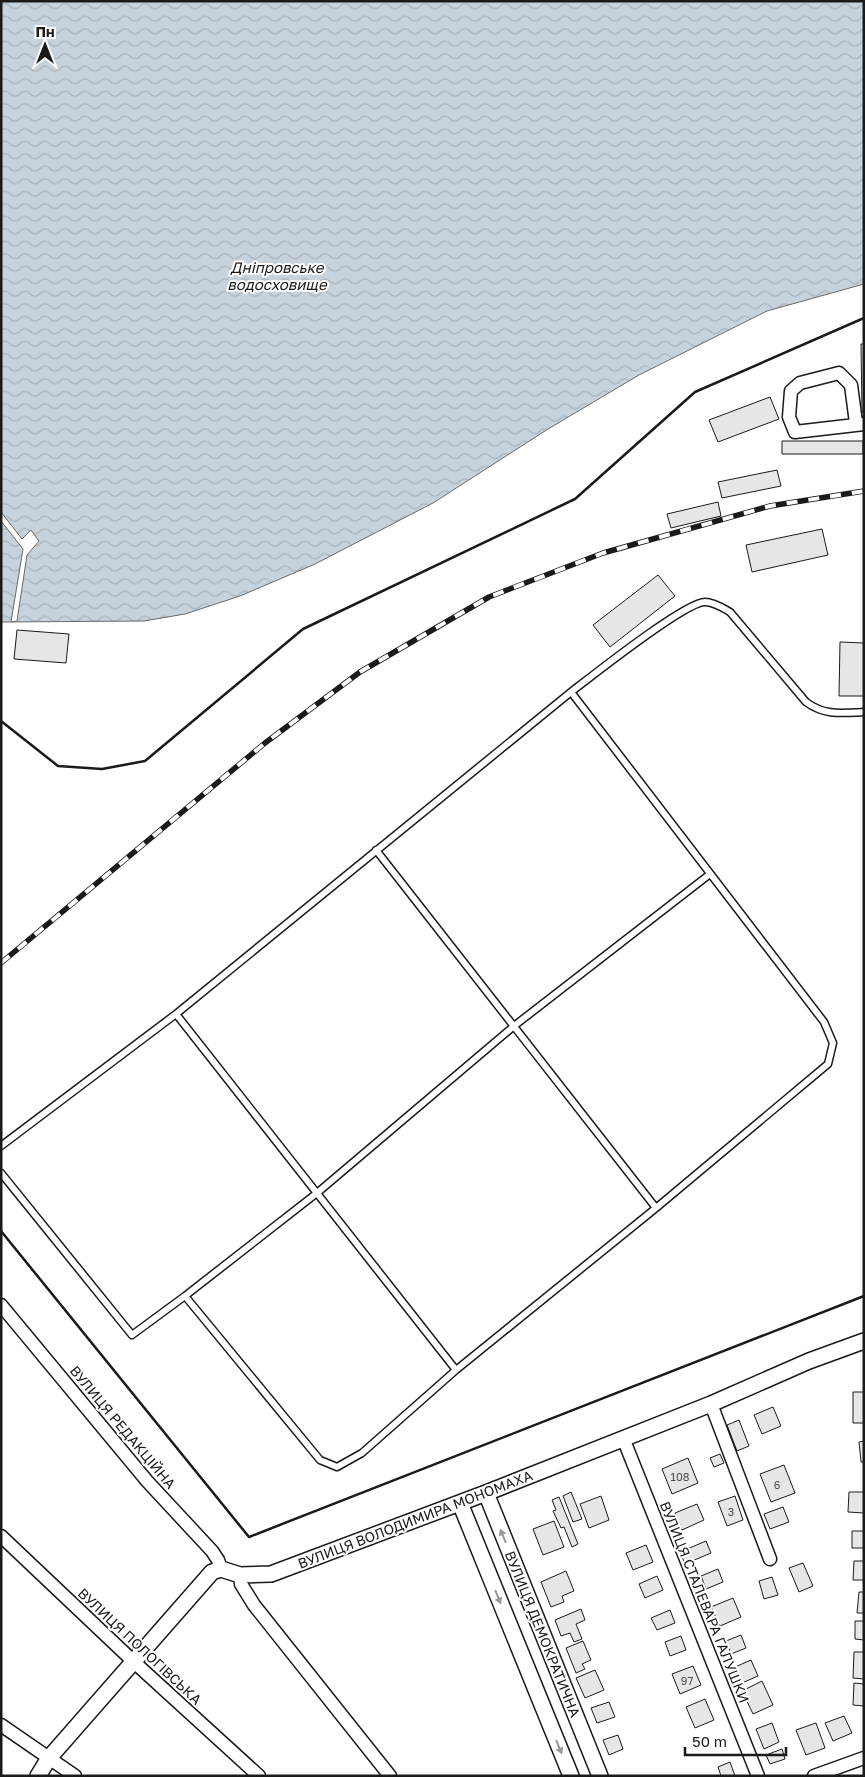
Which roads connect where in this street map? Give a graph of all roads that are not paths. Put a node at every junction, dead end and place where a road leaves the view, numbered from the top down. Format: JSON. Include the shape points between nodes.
{"nodes":[{"id":1,"x":860,"y":423,"type":"edge"},
{"id":2,"x":570,"y":692,"type":"junction"},
{"id":3,"x":864,"y":712,"type":"edge"},
{"id":4,"x":376,"y":850,"type":"junction"},
{"id":5,"x":710,"y":874,"type":"junction"},
{"id":6,"x":176,"y":1014,"type":"junction"},
{"id":7,"x":514,"y":1026,"type":"junction"},
{"id":8,"x":1,"y":1146,"type":"edge"},
{"id":9,"x":1,"y":1174,"type":"edge"},
{"id":10,"x":317,"y":1193,"type":"junction"},
{"id":11,"x":656,"y":1208,"type":"junction"},
{"id":12,"x":185,"y":1296,"type":"junction"},
{"id":13,"x":1,"y":1304,"type":"edge"},
{"id":14,"x":864,"y":1341,"type":"edge"},
{"id":15,"x":456,"y":1370,"type":"junction"},
{"id":16,"x":711,"y":1404,"type":"junction"},
{"id":17,"x":624,"y":1438,"type":"junction"},
{"id":18,"x":486,"y":1493,"type":"junction"},
{"id":19,"x":460,"y":1503,"type":"junction"},
{"id":20,"x":1,"y":1536,"type":"edge"},
{"id":21,"x":770,"y":1559,"type":"dead end"},
{"id":22,"x":221,"y":1569,"type":"junction"},
{"id":23,"x":240,"y":1574,"type":"junction"},
{"id":24,"x":134,"y":1662,"type":"junction"},
{"id":25,"x":1,"y":1725,"type":"edge"},
{"id":26,"x":49,"y":1758,"type":"junction"},
{"id":27,"x":864,"y":1758,"type":"edge"},
{"id":28,"x":38,"y":1776,"type":"edge"},
{"id":29,"x":75,"y":1776,"type":"edge"},
{"id":30,"x":259,"y":1776,"type":"edge"},
{"id":31,"x":390,"y":1776,"type":"edge"},
{"id":32,"x":571,"y":1776,"type":"edge"},
{"id":33,"x":600,"y":1776,"type":"edge"},
{"id":34,"x":758,"y":1776,"type":"edge"},
{"id":35,"x":814,"y":1776,"type":"edge"}],
"edges":[{"from":1,"to":1,"type":"street","via":[[795,432],[789,417],[791,391],[800,383],[839,373],[851,385]]},
{"from":2,"to":3,"type":"lane","via":[[682,610],[704,602],[730,612],[806,702],[817,710]]},
{"from":2,"to":4,"type":"lane"},
{"from":2,"to":5,"type":"lane"},
{"from":4,"to":6,"type":"lane"},
{"from":4,"to":7,"type":"lane"},
{"from":5,"to":7,"type":"lane"},
{"from":5,"to":11,"type":"lane","via":[[824,1022],[834,1043],[828,1064]]},
{"from":6,"to":8,"type":"lane"},
{"from":6,"to":10,"type":"lane"},
{"from":7,"to":10,"type":"lane"},
{"from":7,"to":11,"type":"lane"},
{"from":9,"to":12,"type":"lane","via":[[132,1336]]},
{"from":10,"to":12,"type":"lane"},
{"from":10,"to":15,"type":"lane"},
{"from":11,"to":15,"type":"lane"},
{"from":12,"to":15,"type":"lane","via":[[320,1460],[337,1467],[362,1453]]},
{"from":13,"to":22,"type":"street","name":"ВУЛИЦЯ РЕДАКЦІЙНА","via":[[148,1481],[212,1551]]},
{"from":14,"to":16,"type":"street","name":"ВУЛИЦЯ ВОЛОДИМИРА МОНОМАХА"},
{"from":16,"to":17,"type":"street","name":"ВУЛИЦЯ ВОЛОДИМИРА МОНОМАХА"},
{"from":16,"to":21,"type":"street"},
{"from":17,"to":18,"type":"street","name":"ВУЛИЦЯ ВОЛОДИМИРА МОНОМАХА"},
{"from":17,"to":34,"type":"street","name":"ВУЛИЦЯ СТАЛЕВАРА ГАЛУШКИ"},
{"from":18,"to":19,"type":"street","name":"ВУЛИЦЯ ВОЛОДИМИРА МОНОМАХА"},
{"from":33,"to":18,"type":"street","name":"ВУЛИЦЯ ДЕМОКРАТИЧНА","one_way":true},
{"from":19,"to":23,"type":"street","name":"ВУЛИЦЯ ВОЛОДИМИРА МОНОМАХА","via":[[271,1574]]},
{"from":19,"to":32,"type":"street","name":"ВУЛИЦЯ ДЕМОКРАТИЧНА","one_way":true},
{"from":20,"to":24,"type":"street","name":"ВУЛИЦЯ ПОЛОГІВСЬКА"},
{"from":22,"to":23,"type":"street","name":"ВУЛИЦЯ ВОЛОДИМИРА МОНОМАХА"},
{"from":22,"to":24,"type":"street","via":[[212,1572]]},
{"from":23,"to":31,"type":"street","via":[[241,1584],[254,1605]]},
{"from":24,"to":26,"type":"street"},
{"from":24,"to":30,"type":"street","name":"ВУЛИЦЯ ПОЛОГІВСЬКА"},
{"from":25,"to":26,"type":"street"},
{"from":26,"to":28,"type":"street"},
{"from":26,"to":29,"type":"street"},
{"from":27,"to":35,"type":"street"}]}
